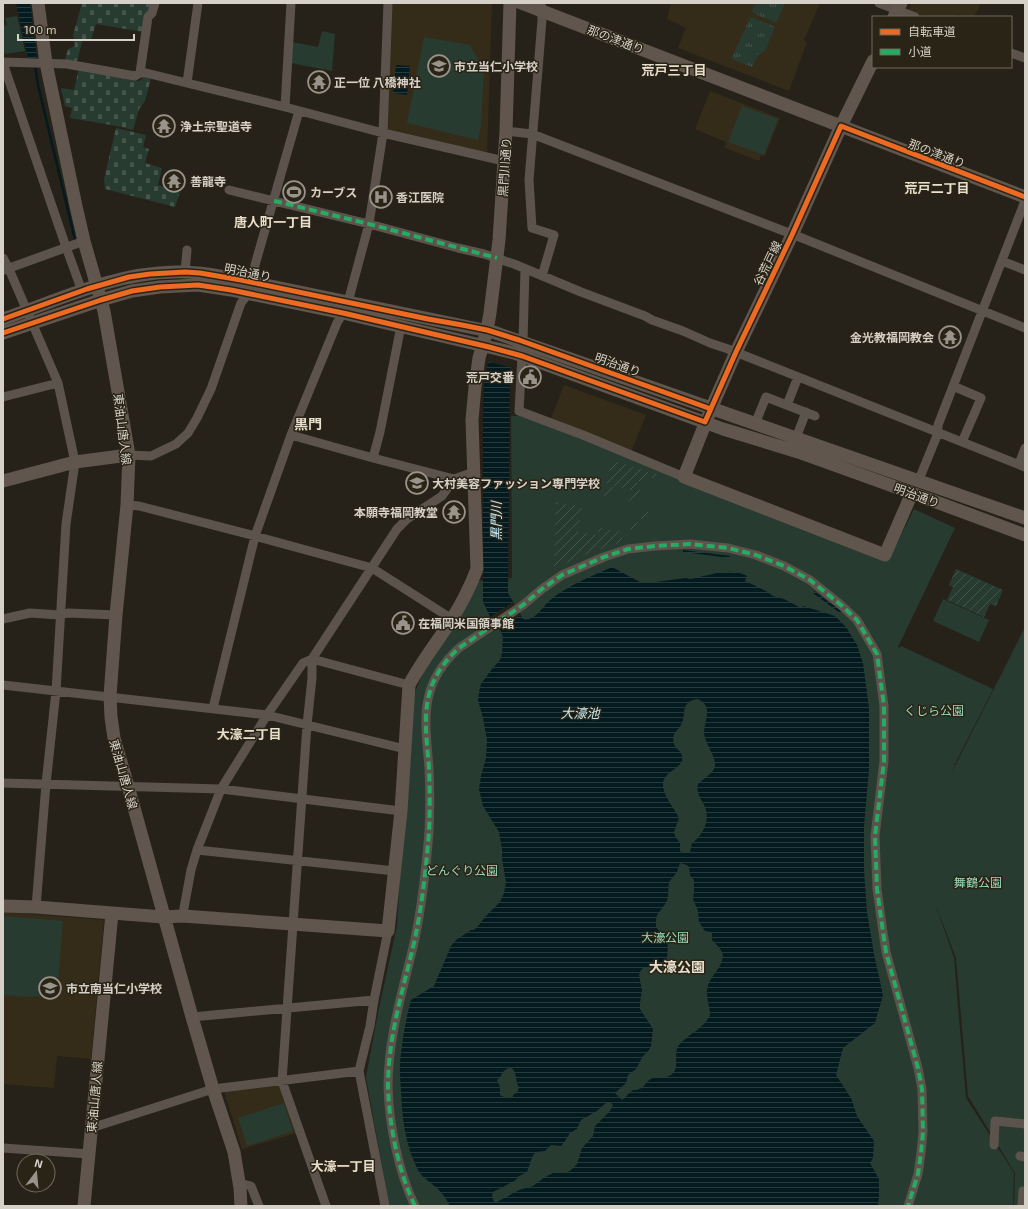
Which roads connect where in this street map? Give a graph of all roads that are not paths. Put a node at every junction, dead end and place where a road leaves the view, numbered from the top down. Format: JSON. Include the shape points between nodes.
{"nodes":[{"id":1,"x":38,"y":3,"type":"edge"},
{"id":2,"x":155,"y":3,"type":"edge"},
{"id":3,"x":198,"y":3,"type":"edge"},
{"id":4,"x":291,"y":3,"type":"edge"},
{"id":5,"x":388,"y":3,"type":"edge"},
{"id":6,"x":510,"y":3,"type":"edge"},
{"id":7,"x":521,"y":3,"type":"edge"},
{"id":8,"x":879,"y":3,"type":"edge"},
{"id":9,"x":541,"y":6,"type":"edge"},
{"id":10,"x":898,"y":10,"type":"edge"},
{"id":11,"x":913,"y":16,"type":"edge"},
{"id":12,"x":1012,"y":53,"type":"edge"},
{"id":13,"x":1025,"y":58,"type":"edge"},
{"id":14,"x":3,"y":63,"type":"edge"},
{"id":15,"x":43,"y":63,"type":"junction"},
{"id":16,"x":872,"y":63,"type":"edge"},
{"id":17,"x":140,"y":73,"type":"junction"},
{"id":18,"x":187,"y":83,"type":"junction"},
{"id":19,"x":285,"y":107,"type":"junction"},
{"id":20,"x":299,"y":111,"type":"junction"},
{"id":21,"x":841,"y":126,"type":"junction"},
{"id":22,"x":506,"y":131,"type":"junction"},
{"id":23,"x":383,"y":133,"type":"junction"},
{"id":24,"x":532,"y":134,"type":"junction"},
{"id":25,"x":504,"y":161,"type":"junction"},
{"id":26,"x":229,"y":190,"type":"dead end"},
{"id":27,"x":1025,"y":197,"type":"edge"},
{"id":28,"x":274,"y":201,"type":"junction"},
{"id":29,"x":1025,"y":201,"type":"edge"},
{"id":30,"x":369,"y":224,"type":"junction"},
{"id":31,"x":792,"y":235,"type":"junction"},
{"id":32,"x":84,"y":241,"type":"junction"},
{"id":33,"x":66,"y":247,"type":"junction"},
{"id":34,"x":187,"y":250,"type":"dead end"},
{"id":35,"x":3,"y":258,"type":"edge"},
{"id":36,"x":497,"y":258,"type":"junction"},
{"id":37,"x":1002,"y":261,"type":"junction"},
{"id":38,"x":526,"y":269,"type":"junction"},
{"id":39,"x":6,"y":270,"type":"edge"},
{"id":40,"x":1025,"y":270,"type":"edge"},
{"id":41,"x":185,"y":272,"type":"junction"},
{"id":42,"x":542,"y":276,"type":"junction"},
{"id":43,"x":97,"y":286,"type":"junction"},
{"id":44,"x":250,"y":288,"type":"junction"},
{"id":45,"x":82,"y":291,"type":"junction"},
{"id":46,"x":100,"y":300,"type":"junction"},
{"id":47,"x":346,"y":308,"type":"junction"},
{"id":48,"x":982,"y":311,"type":"junction"},
{"id":49,"x":30,"y":317,"type":"junction"},
{"id":50,"x":3,"y":319,"type":"edge"},
{"id":51,"x":401,"y":326,"type":"junction"},
{"id":52,"x":1025,"y":328,"type":"edge"},
{"id":53,"x":490,"y":331,"type":"junction"},
{"id":54,"x":3,"y":333,"type":"edge"},
{"id":55,"x":521,"y":340,"type":"junction"},
{"id":56,"x":486,"y":346,"type":"junction"},
{"id":57,"x":736,"y":352,"type":"junction"},
{"id":58,"x":518,"y":355,"type":"junction"},
{"id":59,"x":798,"y":377,"type":"junction"},
{"id":60,"x":58,"y":383,"type":"junction"},
{"id":61,"x":953,"y":386,"type":"junction"},
{"id":62,"x":4,"y":394,"type":"edge"},
{"id":63,"x":787,"y":405,"type":"junction"},
{"id":64,"x":710,"y":409,"type":"junction"},
{"id":65,"x":806,"y":412,"type":"junction"},
{"id":66,"x":815,"y":416,"type":"dead end"},
{"id":67,"x":705,"y":422,"type":"junction"},
{"id":68,"x":755,"y":424,"type":"junction"},
{"id":69,"x":938,"y":433,"type":"junction"},
{"id":70,"x":291,"y":435,"type":"junction"},
{"id":71,"x":796,"y":438,"type":"junction"},
{"id":72,"x":962,"y":442,"type":"junction"},
{"id":73,"x":1025,"y":448,"type":"edge"},
{"id":74,"x":129,"y":455,"type":"junction"},
{"id":75,"x":373,"y":458,"type":"junction"},
{"id":76,"x":75,"y":462,"type":"junction"},
{"id":77,"x":1022,"y":465,"type":"edge"},
{"id":78,"x":474,"y":472,"type":"junction"},
{"id":79,"x":684,"y":477,"type":"junction"},
{"id":80,"x":454,"y":479,"type":"junction"},
{"id":81,"x":3,"y":481,"type":"edge"},
{"id":82,"x":915,"y":487,"type":"junction"},
{"id":83,"x":127,"y":505,"type":"junction"},
{"id":84,"x":1025,"y":518,"type":"edge"},
{"id":85,"x":1025,"y":535,"type":"edge"},
{"id":86,"x":255,"y":536,"type":"junction"},
{"id":87,"x":372,"y":568,"type":"junction"},
{"id":88,"x":60,"y":615,"type":"junction"},
{"id":89,"x":116,"y":615,"type":"junction"},
{"id":90,"x":3,"y":619,"type":"edge"},
{"id":91,"x":452,"y":619,"type":"junction"},
{"id":92,"x":312,"y":659,"type":"junction"},
{"id":93,"x":3,"y":685,"type":"edge"},
{"id":94,"x":409,"y":685,"type":"junction"},
{"id":95,"x":56,"y":692,"type":"junction"},
{"id":96,"x":110,"y":696,"type":"junction"},
{"id":97,"x":213,"y":708,"type":"junction"},
{"id":98,"x":267,"y":715,"type":"junction"},
{"id":99,"x":307,"y":725,"type":"junction"},
{"id":100,"x":405,"y":749,"type":"junction"},
{"id":101,"x":3,"y":783,"type":"edge"},
{"id":102,"x":46,"y":784,"type":"junction"},
{"id":103,"x":128,"y":786,"type":"junction"},
{"id":104,"x":221,"y":789,"type":"junction"},
{"id":105,"x":302,"y":799,"type":"junction"},
{"id":106,"x":401,"y":811,"type":"junction"},
{"id":107,"x":197,"y":850,"type":"junction"},
{"id":108,"x":297,"y":861,"type":"junction"},
{"id":109,"x":395,"y":871,"type":"junction"},
{"id":110,"x":3,"y":906,"type":"edge"},
{"id":111,"x":36,"y":907,"type":"junction"},
{"id":112,"x":112,"y":913,"type":"junction"},
{"id":113,"x":183,"y":916,"type":"junction"},
{"id":114,"x":163,"y":917,"type":"junction"},
{"id":115,"x":293,"y":925,"type":"junction"},
{"id":116,"x":388,"y":932,"type":"junction"},
{"id":117,"x":374,"y":1000,"type":"junction"},
{"id":118,"x":287,"y":1008,"type":"junction"},
{"id":119,"x":192,"y":1017,"type":"junction"},
{"id":120,"x":359,"y":1071,"type":"junction"},
{"id":121,"x":282,"y":1081,"type":"junction"},
{"id":122,"x":212,"y":1089,"type":"junction"},
{"id":123,"x":1025,"y":1124,"type":"edge"},
{"id":124,"x":92,"y":1128,"type":"junction"},
{"id":125,"x":994,"y":1145,"type":"dead end"},
{"id":126,"x":3,"y":1148,"type":"edge"},
{"id":127,"x":89,"y":1154,"type":"junction"},
{"id":128,"x":240,"y":1183,"type":"junction"},
{"id":129,"x":1025,"y":1191,"type":"edge"},
{"id":130,"x":84,"y":1206,"type":"edge"},
{"id":131,"x":241,"y":1206,"type":"edge"},
{"id":132,"x":259,"y":1206,"type":"edge"},
{"id":133,"x":326,"y":1206,"type":"edge"},
{"id":134,"x":385,"y":1206,"type":"edge"},
{"id":135,"x":415,"y":1206,"type":"edge"},
{"id":136,"x":908,"y":1206,"type":"edge"},
{"id":137,"x":1022,"y":1206,"type":"edge"}],
"edges":[{"from":1,"to":15,"type":"street","name":"東油山唐人線"},
{"from":2,"to":17,"type":"street","via":[[148,17]]},
{"from":3,"to":18,"type":"street"},
{"from":4,"to":19,"type":"street"},
{"from":5,"to":23,"type":"street"},
{"from":6,"to":22,"type":"street","name":"黒門川通り"},
{"from":7,"to":9,"type":"street","name":"那の津通り"},
{"from":8,"to":10,"type":"street"},
{"from":9,"to":21,"type":"street","name":"那の津通り"},
{"from":9,"to":24,"type":"street"},
{"from":10,"to":11,"type":"street"},
{"from":12,"to":13,"type":"street"},
{"from":14,"to":15,"type":"street"},
{"from":14,"to":33,"type":"street"},
{"from":15,"to":17,"type":"street","via":[[67,64],[135,76]]},
{"from":15,"to":32,"type":"street","name":"東油山唐人線"},
{"from":16,"to":21,"type":"street","name":"谷荒戸線"},
{"from":17,"to":18,"type":"street"},
{"from":18,"to":19,"type":"street"},
{"from":19,"to":20,"type":"street"},
{"from":20,"to":23,"type":"street"},
{"from":20,"to":28,"type":"street"},
{"from":21,"to":27,"type":"street","name":"那の津通り"},
{"from":21,"to":31,"type":"street","name":"谷荒戸線"},
{"from":22,"to":24,"type":"street"},
{"from":22,"to":25,"type":"street","name":"黒門川通り"},
{"from":23,"to":25,"type":"street"},
{"from":23,"to":30,"type":"street"},
{"from":24,"to":31,"type":"street"},
{"from":24,"to":42,"type":"street","via":[[529,180],[532,228],[554,235]]},
{"from":25,"to":36,"type":"street","name":"黒門川通り"},
{"from":26,"to":28,"type":"street"},
{"from":28,"to":30,"type":"street"},
{"from":28,"to":44,"type":"street","via":[[252,272]]},
{"from":29,"to":37,"type":"street"},
{"from":30,"to":36,"type":"street"},
{"from":30,"to":47,"type":"street"},
{"from":31,"to":48,"type":"street"},
{"from":31,"to":57,"type":"street","name":"谷荒戸線"},
{"from":32,"to":33,"type":"street"},
{"from":32,"to":43,"type":"street","name":"東油山唐人線"},
{"from":33,"to":39,"type":"street"},
{"from":33,"to":45,"type":"street"},
{"from":34,"to":41,"type":"street"},
{"from":35,"to":39,"type":"street"},
{"from":36,"to":38,"type":"street"},
{"from":36,"to":53,"type":"street","name":"黒門川通り"},
{"from":37,"to":40,"type":"street"},
{"from":37,"to":48,"type":"street"},
{"from":38,"to":42,"type":"street"},
{"from":38,"to":55,"type":"street"},
{"from":39,"to":49,"type":"street"},
{"from":41,"to":43,"type":"street","name":"明治通り","via":[[140,275]]},
{"from":41,"to":44,"type":"street","name":"明治通り","via":[[200,273]]},
{"from":42,"to":57,"type":"street"},
{"from":43,"to":45,"type":"street","name":"明治通り"},
{"from":43,"to":46,"type":"street","name":"東油山唐人線"},
{"from":44,"to":46,"type":"street","name":"明治通り","via":[[231,290],[198,285],[176,286],[132,291]]},
{"from":44,"to":47,"type":"street","name":"明治通り"},
{"from":44,"to":74,"type":"street","via":[[241,303],[211,389],[188,433],[176,444],[151,456]]},
{"from":45,"to":49,"type":"street","name":"明治通り"},
{"from":46,"to":49,"type":"street","name":"明治通り","via":[[65,313]]},
{"from":46,"to":74,"type":"street","name":"東油山唐人線"},
{"from":47,"to":51,"type":"street","name":"明治通り"},
{"from":47,"to":53,"type":"street","name":"明治通り"},
{"from":47,"to":70,"type":"street","via":[[337,323]]},
{"from":48,"to":52,"type":"street"},
{"from":48,"to":61,"type":"street"},
{"from":49,"to":50,"type":"street","name":"明治通り"},
{"from":49,"to":54,"type":"street","name":"明治通り"},
{"from":49,"to":60,"type":"street"},
{"from":51,"to":56,"type":"street","name":"明治通り"},
{"from":51,"to":75,"type":"street"},
{"from":53,"to":55,"type":"street","name":"明治通り"},
{"from":53,"to":56,"type":"street","name":"黒門川通り"},
{"from":55,"to":64,"type":"street","name":"明治通り"},
{"from":56,"to":58,"type":"street","name":"明治通り"},
{"from":56,"to":78,"type":"street","name":"黒門川通り","via":[[479,358],[475,387],[472,420]]},
{"from":57,"to":59,"type":"street"},
{"from":57,"to":64,"type":"street","name":"谷荒戸線"},
{"from":58,"to":67,"type":"street","name":"明治通り"},
{"from":58,"to":79,"type":"street","via":[[519,411]]},
{"from":59,"to":63,"type":"street"},
{"from":59,"to":69,"type":"street"},
{"from":60,"to":62,"type":"street"},
{"from":60,"to":76,"type":"street"},
{"from":61,"to":69,"type":"street","via":[[938,425]]},
{"from":61,"to":72,"type":"street","via":[[981,398]]},
{"from":63,"to":65,"type":"street"},
{"from":63,"to":68,"type":"street","via":[[766,397]]},
{"from":64,"to":67,"type":"street","name":"谷荒戸線"},
{"from":64,"to":68,"type":"street","name":"明治通り"},
{"from":65,"to":66,"type":"street"},
{"from":65,"to":71,"type":"street"},
{"from":67,"to":79,"type":"street","name":"谷荒戸線"},
{"from":67,"to":82,"type":"street","name":"明治通り","via":[[761,442]]},
{"from":68,"to":71,"type":"street","name":"明治通り"},
{"from":69,"to":72,"type":"street"},
{"from":69,"to":82,"type":"street"},
{"from":70,"to":75,"type":"street"},
{"from":70,"to":86,"type":"street"},
{"from":71,"to":82,"type":"street","name":"明治通り"},
{"from":72,"to":77,"type":"street"},
{"from":73,"to":77,"type":"street"},
{"from":74,"to":76,"type":"street"},
{"from":74,"to":83,"type":"street","name":"東油山唐人線"},
{"from":75,"to":80,"type":"street"},
{"from":76,"to":81,"type":"street"},
{"from":76,"to":88,"type":"street","via":[[66,524]]},
{"from":78,"to":80,"type":"street"},
{"from":78,"to":91,"type":"street","name":"黒門川通り","via":[[477,569]]},
{"from":79,"to":82,"type":"street","via":[[885,554]]},
{"from":80,"to":87,"type":"street","via":[[442,496],[397,529]]},
{"from":82,"to":84,"type":"street","name":"明治通り"},
{"from":82,"to":85,"type":"street","name":"明治通り"},
{"from":83,"to":86,"type":"street"},
{"from":83,"to":89,"type":"street","name":"東油山唐人線"},
{"from":86,"to":87,"type":"street"},
{"from":86,"to":97,"type":"street"},
{"from":87,"to":91,"type":"street"},
{"from":87,"to":92,"type":"street"},
{"from":88,"to":89,"type":"street"},
{"from":88,"to":90,"type":"street","via":[[30,613]]},
{"from":88,"to":95,"type":"street"},
{"from":89,"to":96,"type":"street","name":"東油山唐人線"},
{"from":91,"to":94,"type":"street","name":"黒門川通り"},
{"from":92,"to":94,"type":"street"},
{"from":92,"to":98,"type":"street","via":[[303,662]]},
{"from":92,"to":99,"type":"street"},
{"from":93,"to":95,"type":"street"},
{"from":94,"to":100,"type":"street"},
{"from":95,"to":96,"type":"street"},
{"from":95,"to":102,"type":"street"},
{"from":96,"to":97,"type":"street"},
{"from":96,"to":103,"type":"street","name":"東油山唐人線","via":[[114,738]]},
{"from":97,"to":98,"type":"street"},
{"from":98,"to":99,"type":"street"},
{"from":98,"to":104,"type":"street"},
{"from":99,"to":100,"type":"street"},
{"from":99,"to":105,"type":"street"},
{"from":100,"to":106,"type":"street"},
{"from":101,"to":102,"type":"street"},
{"from":102,"to":103,"type":"street"},
{"from":102,"to":111,"type":"street"},
{"from":103,"to":104,"type":"street"},
{"from":103,"to":114,"type":"street","name":"東油山唐人線"},
{"from":104,"to":105,"type":"street"},
{"from":104,"to":107,"type":"street"},
{"from":105,"to":106,"type":"street"},
{"from":105,"to":108,"type":"street"},
{"from":106,"to":109,"type":"street"},
{"from":107,"to":108,"type":"street"},
{"from":107,"to":113,"type":"street"},
{"from":108,"to":109,"type":"street"},
{"from":108,"to":115,"type":"street"},
{"from":109,"to":116,"type":"street"},
{"from":110,"to":111,"type":"street"},
{"from":111,"to":112,"type":"street"},
{"from":112,"to":114,"type":"street"},
{"from":112,"to":124,"type":"street","name":"東油山唐人線"},
{"from":113,"to":114,"type":"street"},
{"from":113,"to":115,"type":"street"},
{"from":114,"to":119,"type":"street","name":"東油山唐人線"},
{"from":115,"to":116,"type":"street"},
{"from":115,"to":118,"type":"street"},
{"from":116,"to":117,"type":"street"},
{"from":117,"to":118,"type":"street"},
{"from":117,"to":120,"type":"street"},
{"from":118,"to":119,"type":"street"},
{"from":118,"to":121,"type":"street"},
{"from":119,"to":122,"type":"street","name":"東油山唐人線"},
{"from":120,"to":121,"type":"street"},
{"from":120,"to":134,"type":"street"},
{"from":121,"to":122,"type":"street"},
{"from":121,"to":133,"type":"street"},
{"from":122,"to":124,"type":"street"},
{"from":122,"to":128,"type":"street","name":"東油山唐人線","via":[[234,1152]]},
{"from":123,"to":125,"type":"street","via":[[995,1121]]},
{"from":124,"to":127,"type":"street","name":"東油山唐人線"},
{"from":126,"to":127,"type":"street"},
{"from":127,"to":130,"type":"street","name":"東油山唐人線"},
{"from":128,"to":131,"type":"street","name":"東油山唐人線"},
{"from":128,"to":132,"type":"street","via":[[251,1186]]},
{"from":129,"to":137,"type":"street"},
{"from":135,"to":136,"type":"street","via":[[393,1136],[389,1070],[396,1014],[424,889],[429,824],[425,716],[432,683],[450,656],[469,640],[517,609],[562,575],[628,549],[690,544],[728,548],[756,555],[810,580],[857,620],[877,654],[884,706],[884,761],[875,836],[877,889],[886,952],[922,1089],[921,1153],[918,1174]]}]}
